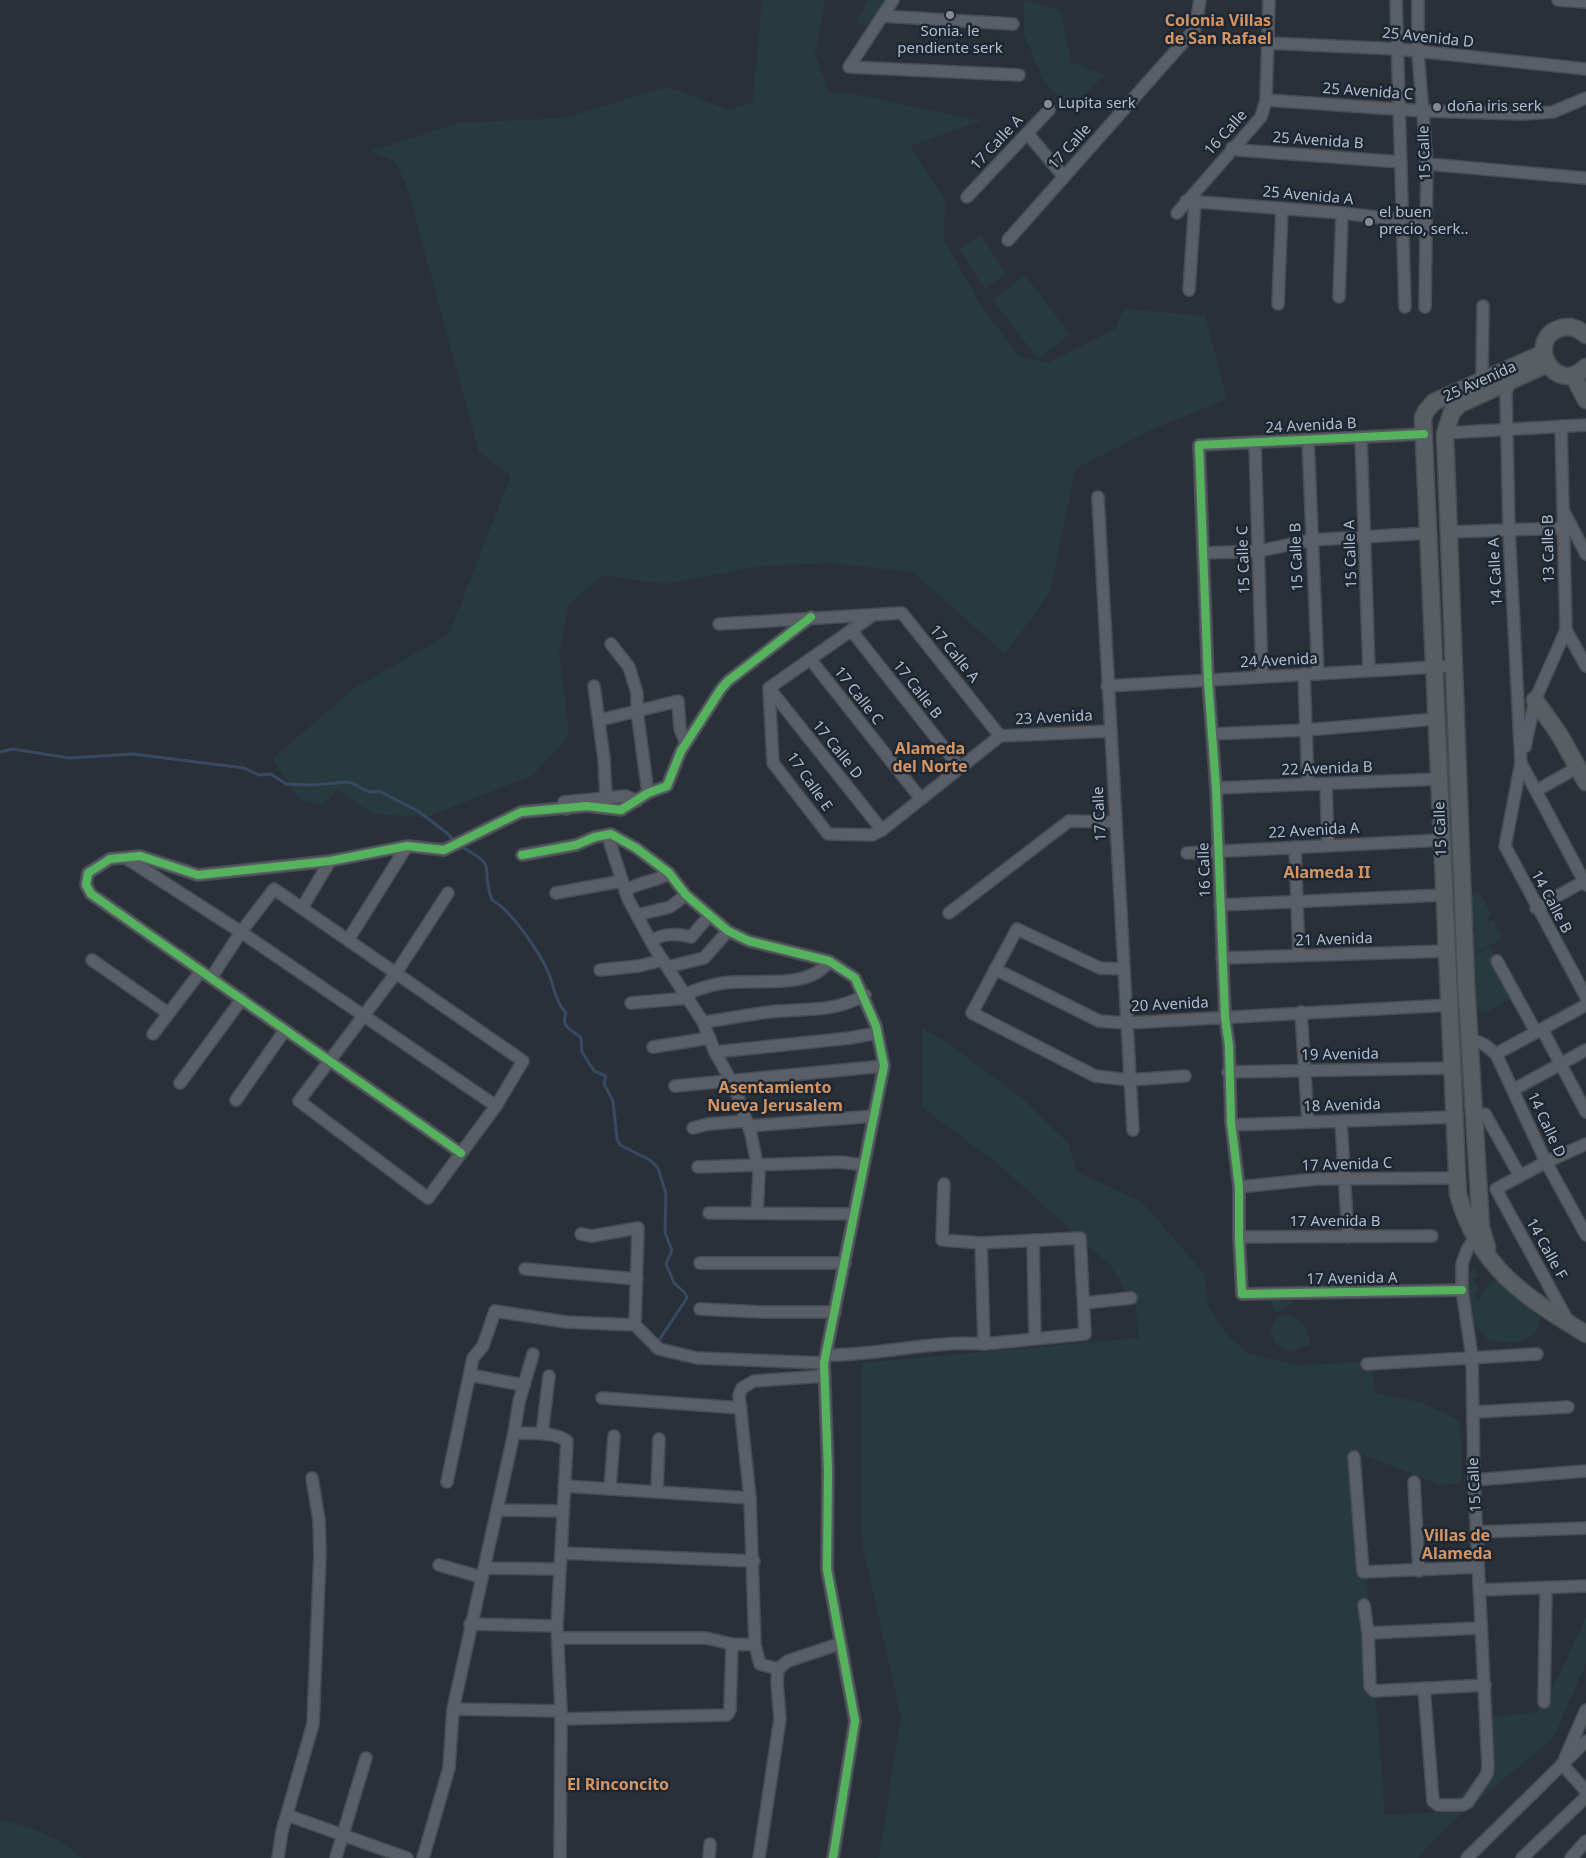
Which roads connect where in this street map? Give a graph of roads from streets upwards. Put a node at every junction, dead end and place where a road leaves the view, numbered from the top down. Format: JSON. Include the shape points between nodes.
{"nodes":[{"id":1,"x":893,"y":0,"type":"edge"},
{"id":2,"x":1200,"y":0,"type":"edge"},
{"id":3,"x":1269,"y":0,"type":"edge"},
{"id":4,"x":1396,"y":0,"type":"edge"},
{"id":5,"x":1418,"y":0,"type":"edge"},
{"id":6,"x":1558,"y":0,"type":"edge"},
{"id":7,"x":1586,"y":2,"type":"edge"},
{"id":8,"x":882,"y":16,"type":"junction"},
{"id":9,"x":1014,"y":24,"type":"dead end"},
{"id":10,"x":1267,"y":43,"type":"junction"},
{"id":11,"x":1398,"y":49,"type":"junction"},
{"id":12,"x":1418,"y":53,"type":"junction"},
{"id":13,"x":1586,"y":69,"type":"edge"},
{"id":14,"x":1019,"y":75,"type":"dead end"},
{"id":15,"x":1586,"y":98,"type":"edge"},
{"id":16,"x":1266,"y":100,"type":"junction"},
{"id":17,"x":1400,"y":109,"type":"junction"},
{"id":18,"x":1049,"y":110,"type":"dead end"},
{"id":19,"x":1424,"y":111,"type":"junction"},
{"id":20,"x":1027,"y":133,"type":"junction"},
{"id":21,"x":1232,"y":148,"type":"junction"},
{"id":22,"x":1401,"y":162,"type":"junction"},
{"id":23,"x":1427,"y":164,"type":"junction"},
{"id":24,"x":1064,"y":177,"type":"junction"},
{"id":25,"x":1585,"y":178,"type":"dead end"},
{"id":26,"x":967,"y":197,"type":"dead end"},
{"id":27,"x":1191,"y":201,"type":"junction"},
{"id":28,"x":1282,"y":208,"type":"junction"},
{"id":29,"x":1177,"y":213,"type":"dead end"},
{"id":30,"x":1342,"y":213,"type":"junction"},
{"id":31,"x":1403,"y":220,"type":"junction"},
{"id":32,"x":1426,"y":223,"type":"junction"},
{"id":33,"x":1008,"y":240,"type":"dead end"},
{"id":34,"x":1189,"y":290,"type":"dead end"},
{"id":35,"x":1339,"y":297,"type":"dead end"},
{"id":36,"x":1278,"y":304,"type":"dead end"},
{"id":37,"x":1483,"y":306,"type":"dead end"},
{"id":38,"x":1405,"y":307,"type":"dead end"},
{"id":39,"x":1425,"y":307,"type":"dead end"},
{"id":40,"x":1586,"y":335,"type":"edge"},
{"id":41,"x":1545,"y":359,"type":"junction"},
{"id":42,"x":1579,"y":371,"type":"edge"},
{"id":43,"x":1482,"y":380,"type":"junction"},
{"id":44,"x":1510,"y":380,"type":"junction"},
{"id":45,"x":1586,"y":400,"type":"edge"},
{"id":46,"x":1586,"y":425,"type":"edge"},
{"id":47,"x":1424,"y":426,"type":"junction"},
{"id":48,"x":1561,"y":426,"type":"junction"},
{"id":49,"x":1446,"y":427,"type":"junction"},
{"id":50,"x":1507,"y":430,"type":"junction"},
{"id":51,"x":1361,"y":437,"type":"junction"},
{"id":52,"x":1308,"y":440,"type":"junction"},
{"id":53,"x":1255,"y":442,"type":"junction"},
{"id":54,"x":1199,"y":445,"type":"joint"},
{"id":55,"x":1098,"y":497,"type":"dead end"},
{"id":56,"x":1563,"y":511,"type":"junction"},
{"id":57,"x":1563,"y":528,"type":"junction"},
{"id":58,"x":1509,"y":529,"type":"junction"},
{"id":59,"x":1449,"y":532,"type":"junction"},
{"id":60,"x":1428,"y":534,"type":"junction"},
{"id":61,"x":1365,"y":537,"type":"junction"},
{"id":62,"x":1311,"y":540,"type":"junction"},
{"id":63,"x":1259,"y":551,"type":"junction"},
{"id":64,"x":1204,"y":553,"type":"junction"},
{"id":65,"x":1586,"y":554,"type":"edge"},
{"id":66,"x":873,"y":614,"type":"junction"},
{"id":67,"x":811,"y":617,"type":"junction"},
{"id":68,"x":719,"y":624,"type":"dead end"},
{"id":69,"x":851,"y":630,"type":"junction"},
{"id":70,"x":1566,"y":630,"type":"junction"},
{"id":71,"x":611,"y":644,"type":"dead end"},
{"id":72,"x":810,"y":659,"type":"junction"},
{"id":73,"x":1453,"y":666,"type":"junction"},
{"id":74,"x":1586,"y":666,"type":"edge"},
{"id":75,"x":1434,"y":667,"type":"junction"},
{"id":76,"x":1369,"y":670,"type":"junction"},
{"id":77,"x":1304,"y":674,"type":"junction"},
{"id":78,"x":1318,"y":674,"type":"junction"},
{"id":79,"x":1262,"y":677,"type":"junction"},
{"id":80,"x":1208,"y":680,"type":"junction"},
{"id":81,"x":594,"y":686,"type":"dead end"},
{"id":82,"x":1107,"y":686,"type":"junction"},
{"id":83,"x":769,"y":688,"type":"junction"},
{"id":84,"x":1535,"y":700,"type":"junction"},
{"id":85,"x":637,"y":711,"type":"junction"},
{"id":86,"x":1436,"y":719,"type":"junction"},
{"id":87,"x":600,"y":720,"type":"junction"},
{"id":88,"x":1110,"y":730,"type":"junction"},
{"id":89,"x":1306,"y":730,"type":"junction"},
{"id":90,"x":1212,"y":734,"type":"junction"},
{"id":91,"x":1000,"y":736,"type":"junction"},
{"id":92,"x":686,"y":743,"type":"junction"},
{"id":93,"x":1521,"y":763,"type":"junction"},
{"id":94,"x":1578,"y":767,"type":"junction"},
{"id":95,"x":960,"y":768,"type":"junction"},
{"id":96,"x":1439,"y":779,"type":"junction"},
{"id":97,"x":1586,"y":782,"type":"edge"},
{"id":98,"x":1308,"y":784,"type":"junction"},
{"id":99,"x":1326,"y":784,"type":"junction"},
{"id":100,"x":1216,"y":788,"type":"junction"},
{"id":101,"x":1536,"y":791,"type":"junction"},
{"id":102,"x":648,"y":793,"type":"junction"},
{"id":103,"x":606,"y":797,"type":"junction"},
{"id":104,"x":921,"y":799,"type":"junction"},
{"id":105,"x":632,"y":804,"type":"junction"},
{"id":106,"x":566,"y":809,"type":"junction"},
{"id":107,"x":1115,"y":822,"type":"junction"},
{"id":108,"x":882,"y":830,"type":"junction"},
{"id":109,"x":611,"y":834,"type":"junction"},
{"id":110,"x":1442,"y":840,"type":"junction"},
{"id":111,"x":407,"y":846,"type":"junction"},
{"id":112,"x":1328,"y":846,"type":"junction"},
{"id":113,"x":1505,"y":846,"type":"joint"},
{"id":114,"x":1295,"y":847,"type":"junction"},
{"id":115,"x":1218,"y":851,"type":"junction"},
{"id":116,"x":1187,"y":853,"type":"dead end"},
{"id":117,"x":522,"y":855,"type":"dead end"},
{"id":118,"x":126,"y":858,"type":"junction"},
{"id":119,"x":330,"y":861,"type":"junction"},
{"id":120,"x":669,"y":873,"type":"junction"},
{"id":121,"x":1585,"y":882,"type":"edge"},
{"id":122,"x":624,"y":886,"type":"junction"},
{"id":123,"x":448,"y":893,"type":"dead end"},
{"id":124,"x":556,"y":893,"type":"dead end"},
{"id":125,"x":686,"y":895,"type":"junction"},
{"id":126,"x":1444,"y":895,"type":"junction"},
{"id":127,"x":1297,"y":901,"type":"junction"},
{"id":128,"x":1220,"y":905,"type":"junction"},
{"id":129,"x":302,"y":908,"type":"junction"},
{"id":130,"x":1536,"y":908,"type":"junction"},
{"id":131,"x":949,"y":913,"type":"dead end"},
{"id":132,"x":637,"y":915,"type":"junction"},
{"id":133,"x":709,"y":916,"type":"junction"},
{"id":134,"x":728,"y":931,"type":"junction"},
{"id":135,"x":241,"y":932,"type":"junction"},
{"id":136,"x":348,"y":940,"type":"junction"},
{"id":137,"x":652,"y":942,"type":"junction"},
{"id":138,"x":1447,"y":951,"type":"junction"},
{"id":139,"x":1299,"y":956,"type":"junction"},
{"id":140,"x":1222,"y":958,"type":"junction"},
{"id":141,"x":92,"y":960,"type":"dead end"},
{"id":142,"x":830,"y":961,"type":"junction"},
{"id":143,"x":1497,"y":961,"type":"dead end"},
{"id":144,"x":665,"y":964,"type":"junction"},
{"id":145,"x":995,"y":969,"type":"junction"},
{"id":146,"x":1123,"y":969,"type":"junction"},
{"id":147,"x":600,"y":970,"type":"dead end"},
{"id":148,"x":201,"y":971,"type":"junction"},
{"id":149,"x":396,"y":973,"type":"junction"},
{"id":150,"x":211,"y":978,"type":"junction"},
{"id":151,"x":687,"y":996,"type":"junction"},
{"id":152,"x":865,"y":996,"type":"junction"},
{"id":153,"x":1586,"y":998,"type":"edge"},
{"id":154,"x":242,"y":999,"type":"junction"},
{"id":155,"x":632,"y":1003,"type":"dead end"},
{"id":156,"x":1586,"y":1005,"type":"edge"},
{"id":157,"x":1449,"y":1006,"type":"junction"},
{"id":158,"x":1302,"y":1012,"type":"junction"},
{"id":159,"x":168,"y":1013,"type":"junction"},
{"id":160,"x":363,"y":1016,"type":"junction"},
{"id":161,"x":1225,"y":1017,"type":"junction"},
{"id":162,"x":703,"y":1022,"type":"junction"},
{"id":163,"x":1126,"y":1023,"type":"junction"},
{"id":164,"x":285,"y":1030,"type":"junction"},
{"id":165,"x":1539,"y":1031,"type":"junction"},
{"id":166,"x":876,"y":1033,"type":"junction"},
{"id":167,"x":152,"y":1034,"type":"dead end"},
{"id":168,"x":710,"y":1038,"type":"junction"},
{"id":169,"x":1470,"y":1038,"type":"junction"},
{"id":170,"x":653,"y":1047,"type":"dead end"},
{"id":171,"x":1586,"y":1050,"type":"edge"},
{"id":172,"x":716,"y":1052,"type":"junction"},
{"id":173,"x":1496,"y":1054,"type":"junction"},
{"id":174,"x":329,"y":1061,"type":"junction"},
{"id":175,"x":1560,"y":1064,"type":"junction"},
{"id":176,"x":884,"y":1066,"type":"junction"},
{"id":177,"x":1452,"y":1068,"type":"junction"},
{"id":178,"x":1305,"y":1070,"type":"junction"},
{"id":179,"x":1228,"y":1072,"type":"junction"},
{"id":180,"x":1185,"y":1076,"type":"dead end"},
{"id":181,"x":1129,"y":1080,"type":"junction"},
{"id":182,"x":732,"y":1082,"type":"junction"},
{"id":183,"x":180,"y":1083,"type":"dead end"},
{"id":184,"x":675,"y":1086,"type":"dead end"},
{"id":185,"x":1513,"y":1090,"type":"junction"},
{"id":186,"x":236,"y":1100,"type":"dead end"},
{"id":187,"x":496,"y":1106,"type":"junction"},
{"id":188,"x":1586,"y":1112,"type":"edge"},
{"id":189,"x":1485,"y":1114,"type":"dead end"},
{"id":190,"x":874,"y":1116,"type":"junction"},
{"id":191,"x":1454,"y":1117,"type":"junction"},
{"id":192,"x":1341,"y":1121,"type":"junction"},
{"id":193,"x":1308,"y":1122,"type":"junction"},
{"id":194,"x":748,"y":1124,"type":"junction"},
{"id":195,"x":1232,"y":1125,"type":"junction"},
{"id":196,"x":693,"y":1128,"type":"dead end"},
{"id":197,"x":1133,"y":1130,"type":"dead end"},
{"id":198,"x":1586,"y":1144,"type":"edge"},
{"id":199,"x":461,"y":1153,"type":"junction"},
{"id":200,"x":1546,"y":1162,"type":"junction"},
{"id":201,"x":757,"y":1164,"type":"junction"},
{"id":202,"x":864,"y":1165,"type":"junction"},
{"id":203,"x":698,"y":1166,"type":"dead end"},
{"id":204,"x":1520,"y":1176,"type":"junction"},
{"id":205,"x":1345,"y":1178,"type":"junction"},
{"id":206,"x":1457,"y":1178,"type":"junction"},
{"id":207,"x":944,"y":1184,"type":"dead end"},
{"id":208,"x":1239,"y":1187,"type":"junction"},
{"id":209,"x":709,"y":1213,"type":"dead end"},
{"id":210,"x":757,"y":1213,"type":"junction"},
{"id":211,"x":854,"y":1214,"type":"junction"},
{"id":212,"x":1477,"y":1233,"type":"junction"},
{"id":213,"x":581,"y":1234,"type":"dead end"},
{"id":214,"x":1586,"y":1234,"type":"edge"},
{"id":215,"x":1348,"y":1236,"type":"junction"},
{"id":216,"x":1432,"y":1236,"type":"dead end"},
{"id":217,"x":1238,"y":1237,"type":"junction"},
{"id":218,"x":1033,"y":1240,"type":"junction"},
{"id":219,"x":981,"y":1243,"type":"junction"},
{"id":220,"x":700,"y":1263,"type":"dead end"},
{"id":221,"x":844,"y":1263,"type":"junction"},
{"id":222,"x":525,"y":1269,"type":"dead end"},
{"id":223,"x":637,"y":1279,"type":"junction"},
{"id":224,"x":1462,"y":1290,"type":"junction"},
{"id":225,"x":1242,"y":1294,"type":"joint"},
{"id":226,"x":1131,"y":1298,"type":"dead end"},
{"id":227,"x":1084,"y":1303,"type":"junction"},
{"id":228,"x":700,"y":1309,"type":"dead end"},
{"id":229,"x":835,"y":1312,"type":"junction"},
{"id":230,"x":1570,"y":1324,"type":"junction"},
{"id":231,"x":635,"y":1325,"type":"junction"},
{"id":232,"x":1586,"y":1334,"type":"edge"},
{"id":233,"x":1035,"y":1338,"type":"junction"},
{"id":234,"x":984,"y":1344,"type":"junction"},
{"id":235,"x":533,"y":1354,"type":"dead end"},
{"id":236,"x":1537,"y":1354,"type":"dead end"},
{"id":237,"x":1472,"y":1358,"type":"junction"},
{"id":238,"x":825,"y":1359,"type":"junction"},
{"id":239,"x":1367,"y":1364,"type":"dead end"},
{"id":240,"x":470,"y":1375,"type":"junction"},
{"id":241,"x":549,"y":1376,"type":"dead end"},
{"id":242,"x":825,"y":1376,"type":"junction"},
{"id":243,"x":523,"y":1385,"type":"junction"},
{"id":244,"x":602,"y":1398,"type":"dead end"},
{"id":245,"x":1568,"y":1407,"type":"dead end"},
{"id":246,"x":741,"y":1408,"type":"junction"},
{"id":247,"x":1474,"y":1412,"type":"junction"},
{"id":248,"x":514,"y":1433,"type":"junction"},
{"id":249,"x":542,"y":1434,"type":"junction"},
{"id":250,"x":614,"y":1436,"type":"dead end"},
{"id":251,"x":659,"y":1439,"type":"dead end"},
{"id":252,"x":1354,"y":1458,"type":"dead end"},
{"id":253,"x":1586,"y":1471,"type":"edge"},
{"id":254,"x":312,"y":1478,"type":"dead end"},
{"id":255,"x":1474,"y":1480,"type":"junction"},
{"id":256,"x":447,"y":1482,"type":"dead end"},
{"id":257,"x":1414,"y":1482,"type":"dead end"},
{"id":258,"x":564,"y":1486,"type":"junction"},
{"id":259,"x":610,"y":1489,"type":"junction"},
{"id":260,"x":657,"y":1492,"type":"junction"},
{"id":261,"x":750,"y":1498,"type":"junction"},
{"id":262,"x":497,"y":1510,"type":"junction"},
{"id":263,"x":563,"y":1511,"type":"junction"},
{"id":264,"x":1586,"y":1528,"type":"edge"},
{"id":265,"x":1478,"y":1532,"type":"junction"},
{"id":266,"x":560,"y":1553,"type":"junction"},
{"id":267,"x":754,"y":1561,"type":"junction"},
{"id":268,"x":439,"y":1566,"type":"dead end"},
{"id":269,"x":1478,"y":1567,"type":"junction"},
{"id":270,"x":559,"y":1569,"type":"junction"},
{"id":271,"x":1419,"y":1571,"type":"junction"},
{"id":272,"x":483,"y":1572,"type":"junction"},
{"id":273,"x":1586,"y":1586,"type":"edge"},
{"id":274,"x":1546,"y":1587,"type":"junction"},
{"id":275,"x":1480,"y":1590,"type":"junction"},
{"id":276,"x":1364,"y":1605,"type":"dead end"},
{"id":277,"x":470,"y":1624,"type":"junction"},
{"id":278,"x":557,"y":1626,"type":"junction"},
{"id":279,"x":1481,"y":1628,"type":"junction"},
{"id":280,"x":1368,"y":1633,"type":"junction"},
{"id":281,"x":558,"y":1638,"type":"junction"},
{"id":282,"x":732,"y":1644,"type":"junction"},
{"id":283,"x":839,"y":1644,"type":"junction"},
{"id":284,"x":755,"y":1645,"type":"junction"},
{"id":285,"x":778,"y":1669,"type":"junction"},
{"id":286,"x":1485,"y":1685,"type":"junction"},
{"id":287,"x":1424,"y":1688,"type":"junction"},
{"id":288,"x":1544,"y":1702,"type":"dead end"},
{"id":289,"x":453,"y":1709,"type":"junction"},
{"id":290,"x":1586,"y":1712,"type":"edge"},
{"id":291,"x":561,"y":1715,"type":"junction"},
{"id":292,"x":1586,"y":1741,"type":"edge"},
{"id":293,"x":366,"y":1758,"type":"dead end"},
{"id":294,"x":1562,"y":1764,"type":"junction"},
{"id":295,"x":1586,"y":1791,"type":"edge"},
{"id":296,"x":1586,"y":1797,"type":"edge"},
{"id":297,"x":287,"y":1815,"type":"junction"},
{"id":298,"x":342,"y":1835,"type":"junction"},
{"id":299,"x":1586,"y":1841,"type":"edge"},
{"id":300,"x":710,"y":1844,"type":"dead end"},
{"id":301,"x":336,"y":1857,"type":"edge"},
{"id":302,"x":278,"y":1858,"type":"edge"},
{"id":303,"x":407,"y":1858,"type":"edge"},
{"id":304,"x":422,"y":1858,"type":"edge"},
{"id":305,"x":560,"y":1858,"type":"edge"},
{"id":306,"x":709,"y":1858,"type":"edge"},
{"id":307,"x":759,"y":1858,"type":"edge"},
{"id":308,"x":832,"y":1858,"type":"edge"},
{"id":309,"x":1467,"y":1858,"type":"edge"},
{"id":310,"x":1522,"y":1858,"type":"edge"},
{"id":311,"x":1572,"y":1858,"type":"edge"}],
"edges":[{"from":1,"to":8,"type":"street"},
{"from":2,"to":24,"type":"street","name":"17 Calle","via":[[1195,29]]},
{"from":3,"to":10,"type":"street","name":"16 Calle"},
{"from":4,"to":11,"type":"street","name":"15 Calle"},
{"from":5,"to":12,"type":"street","name":"15 Calle"},
{"from":6,"to":7,"type":"street"},
{"from":8,"to":9,"type":"street"},
{"from":8,"to":14,"type":"street","via":[[849,67]]},
{"from":10,"to":11,"type":"street","name":"25 Avenida D"},
{"from":10,"to":16,"type":"street","name":"16 Calle"},
{"from":11,"to":12,"type":"street","name":"25 Avenida D"},
{"from":11,"to":17,"type":"street","name":"15 Calle"},
{"from":12,"to":13,"type":"street","name":"25 Avenida D"},
{"from":12,"to":19,"type":"street","name":"15 Calle"},
{"from":15,"to":19,"type":"street","name":"25 Avenida C","via":[[1553,112]]},
{"from":16,"to":17,"type":"street","name":"25 Avenida C"},
{"from":16,"to":21,"type":"street","name":"16 Calle","via":[[1261,117]]},
{"from":17,"to":19,"type":"street","name":"25 Avenida C"},
{"from":17,"to":22,"type":"street","name":"15 Calle"},
{"from":18,"to":20,"type":"street","name":"17 Calle A"},
{"from":19,"to":23,"type":"street","name":"15 Calle"},
{"from":20,"to":24,"type":"street"},
{"from":20,"to":26,"type":"street","name":"17 Calle A"},
{"from":21,"to":22,"type":"street","name":"25 Avenida B"},
{"from":21,"to":27,"type":"street","name":"16 Calle"},
{"from":22,"to":31,"type":"street","name":"15 Calle"},
{"from":23,"to":25,"type":"street"},
{"from":23,"to":32,"type":"street","name":"15 Calle"},
{"from":24,"to":33,"type":"street","name":"17 Calle"},
{"from":27,"to":28,"type":"street","name":"25 Avenida A"},
{"from":27,"to":29,"type":"street","name":"16 Calle"},
{"from":27,"to":34,"type":"street"},
{"from":28,"to":30,"type":"street","name":"25 Avenida A"},
{"from":28,"to":36,"type":"street"},
{"from":30,"to":31,"type":"street","name":"25 Avenida A"},
{"from":30,"to":35,"type":"street"},
{"from":31,"to":32,"type":"street","name":"25 Avenida A"},
{"from":31,"to":38,"type":"street","name":"15 Calle"},
{"from":32,"to":39,"type":"street","name":"15 Calle"},
{"from":37,"to":43,"type":"street"},
{"from":40,"to":41,"type":"street","via":[[1572,327],[1558,329],[1547,339]]},
{"from":41,"to":42,"type":"street","via":[[1557,373]]},
{"from":41,"to":43,"type":"street","name":"25 Avenida"},
{"from":41,"to":44,"type":"street","name":"25 Avenida"},
{"from":42,"to":45,"type":"street"},
{"from":43,"to":47,"type":"street","name":"25 Avenida","via":[[1434,402],[1426,411]]},
{"from":44,"to":49,"type":"street","name":"25 Avenida","via":[[1460,404],[1452,412]]},
{"from":44,"to":50,"type":"street","name":"14 Calle A","via":[[1506,393]]},
{"from":46,"to":48,"type":"street"},
{"from":47,"to":51,"type":"street","name":"24 Avenida B"},
{"from":47,"to":60,"type":"street","name":"15 Calle"},
{"from":48,"to":50,"type":"street"},
{"from":48,"to":56,"type":"street","name":"13 Calle B"},
{"from":49,"to":50,"type":"street"},
{"from":49,"to":59,"type":"street","name":"15 Calle"},
{"from":50,"to":58,"type":"street","name":"14 Calle A"},
{"from":51,"to":52,"type":"street","name":"24 Avenida B"},
{"from":51,"to":61,"type":"street","name":"15 Calle A"},
{"from":52,"to":53,"type":"street","name":"24 Avenida B"},
{"from":52,"to":62,"type":"street","name":"15 Calle B"},
{"from":53,"to":54,"type":"street","name":"24 Avenida B"},
{"from":53,"to":63,"type":"street","name":"15 Calle C"},
{"from":54,"to":64,"type":"street","name":"16 Calle"},
{"from":55,"to":82,"type":"street","name":"17 Calle"},
{"from":56,"to":57,"type":"street","name":"13 Calle B"},
{"from":56,"to":65,"type":"street"},
{"from":57,"to":58,"type":"street"},
{"from":57,"to":70,"type":"street","name":"13 Calle B"},
{"from":58,"to":59,"type":"street"},
{"from":58,"to":93,"type":"street","name":"14 Calle A"},
{"from":59,"to":73,"type":"street","name":"15 Calle"},
{"from":60,"to":61,"type":"street"},
{"from":60,"to":75,"type":"street","name":"15 Calle"},
{"from":61,"to":62,"type":"street"},
{"from":61,"to":76,"type":"street","name":"15 Calle A"},
{"from":62,"to":63,"type":"street"},
{"from":62,"to":78,"type":"street","name":"15 Calle B"},
{"from":63,"to":64,"type":"street"},
{"from":63,"to":79,"type":"street","name":"15 Calle C"},
{"from":64,"to":80,"type":"street","name":"16 Calle"},
{"from":66,"to":67,"type":"street"},
{"from":66,"to":69,"type":"street"},
{"from":66,"to":91,"type":"street","name":"17 Calle A","via":[[902,613]]},
{"from":67,"to":68,"type":"street"},
{"from":67,"to":92,"type":"street","via":[[728,681]]},
{"from":69,"to":72,"type":"street"},
{"from":69,"to":95,"type":"street","name":"17 Calle B"},
{"from":70,"to":74,"type":"street","name":"13 Calle B"},
{"from":70,"to":84,"type":"street"},
{"from":71,"to":85,"type":"street","via":[[629,667],[637,693]]},
{"from":72,"to":83,"type":"street"},
{"from":72,"to":104,"type":"street","name":"17 Calle C"},
{"from":73,"to":75,"type":"street","name":"24 Avenida"},
{"from":73,"to":169,"type":"street","name":"15 Calle"},
{"from":75,"to":76,"type":"street","name":"24 Avenida"},
{"from":75,"to":86,"type":"street","name":"15 Calle"},
{"from":76,"to":78,"type":"street","name":"24 Avenida"},
{"from":77,"to":78,"type":"street","name":"24 Avenida"},
{"from":77,"to":79,"type":"street","name":"24 Avenida"},
{"from":77,"to":89,"type":"street"},
{"from":79,"to":80,"type":"street","name":"24 Avenida"},
{"from":80,"to":82,"type":"street","name":"24 Avenida"},
{"from":80,"to":90,"type":"street","name":"16 Calle"},
{"from":81,"to":87,"type":"street"},
{"from":82,"to":88,"type":"street","name":"17 Calle"},
{"from":83,"to":108,"type":"street","name":"17 Calle D"},
{"from":83,"to":108,"type":"street","name":"17 Calle E","via":[[773,763],[828,834],[872,835]]},
{"from":84,"to":93,"type":"street"},
{"from":84,"to":94,"type":"street"},
{"from":85,"to":87,"type":"street"},
{"from":85,"to":92,"type":"street","via":[[678,701],[680,729]]},
{"from":85,"to":102,"type":"street"},
{"from":86,"to":89,"type":"street"},
{"from":86,"to":96,"type":"street","name":"15 Calle"},
{"from":87,"to":103,"type":"street"},
{"from":88,"to":91,"type":"street","name":"23 Avenida"},
{"from":88,"to":107,"type":"street","name":"17 Calle"},
{"from":89,"to":90,"type":"street"},
{"from":89,"to":98,"type":"street"},
{"from":90,"to":100,"type":"street","name":"16 Calle"},
{"from":91,"to":95,"type":"street","name":"23 Avenida"},
{"from":92,"to":102,"type":"street","via":[[667,786]]},
{"from":93,"to":101,"type":"street","name":"14 Calle A"},
{"from":93,"to":113,"type":"street","name":"14 Calle A"},
{"from":94,"to":97,"type":"street"},
{"from":94,"to":101,"type":"street"},
{"from":95,"to":104,"type":"street","name":"23 Avenida"},
{"from":96,"to":99,"type":"street","name":"22 Avenida B"},
{"from":96,"to":110,"type":"street","name":"15 Calle"},
{"from":98,"to":99,"type":"street","name":"22 Avenida B"},
{"from":98,"to":100,"type":"street","name":"22 Avenida B"},
{"from":99,"to":112,"type":"street"},
{"from":100,"to":115,"type":"street","name":"16 Calle"},
{"from":101,"to":121,"type":"street","name":"14 Calle A"},
{"from":102,"to":105,"type":"street"},
{"from":103,"to":105,"type":"street","via":[[626,796]]},
{"from":103,"to":106,"type":"street","via":[[564,802]]},
{"from":104,"to":108,"type":"street","name":"23 Avenida"},
{"from":105,"to":106,"type":"street","via":[[621,810],[586,806]]},
{"from":106,"to":111,"type":"street","via":[[521,812],[444,850]]},
{"from":107,"to":131,"type":"street","via":[[1069,822]]},
{"from":107,"to":146,"type":"street","name":"17 Calle"},
{"from":109,"to":117,"type":"street","via":[[576,845]]},
{"from":109,"to":120,"type":"street"},
{"from":109,"to":122,"type":"street","via":[[610,843]]},
{"from":110,"to":112,"type":"street","name":"22 Avenida A"},
{"from":110,"to":126,"type":"street","name":"15 Calle"},
{"from":111,"to":119,"type":"street"},
{"from":111,"to":136,"type":"street"},
{"from":112,"to":114,"type":"street","name":"22 Avenida A"},
{"from":113,"to":130,"type":"street","name":"14 Calle B"},
{"from":114,"to":115,"type":"street","name":"22 Avenida A"},
{"from":114,"to":127,"type":"street"},
{"from":115,"to":116,"type":"street","name":"22 Avenida A"},
{"from":115,"to":128,"type":"street","name":"16 Calle"},
{"from":118,"to":119,"type":"street","via":[[140,856],[198,875]]},
{"from":118,"to":135,"type":"street"},
{"from":118,"to":148,"type":"street","via":[[110,859],[88,873],[86,885],[91,894]]},
{"from":119,"to":129,"type":"street"},
{"from":120,"to":122,"type":"street","via":[[658,880]]},
{"from":120,"to":125,"type":"street"},
{"from":121,"to":130,"type":"street"},
{"from":122,"to":124,"type":"street"},
{"from":122,"to":132,"type":"street"},
{"from":123,"to":149,"type":"street"},
{"from":125,"to":132,"type":"street","via":[[670,907]]},
{"from":125,"to":133,"type":"street"},
{"from":126,"to":127,"type":"street"},
{"from":126,"to":138,"type":"street","name":"15 Calle"},
{"from":127,"to":128,"type":"street"},
{"from":127,"to":139,"type":"street"},
{"from":128,"to":140,"type":"street","name":"16 Calle"},
{"from":129,"to":135,"type":"street","via":[[274,889]]},
{"from":129,"to":136,"type":"street"},
{"from":130,"to":153,"type":"street","name":"14 Calle B"},
{"from":132,"to":137,"type":"street"},
{"from":133,"to":134,"type":"street"},
{"from":133,"to":137,"type":"street","via":[[691,937],[665,936]]},
{"from":134,"to":142,"type":"street","via":[[749,941]]},
{"from":134,"to":144,"type":"street","via":[[704,958]]},
{"from":135,"to":150,"type":"street"},
{"from":135,"to":160,"type":"street"},
{"from":136,"to":149,"type":"street"},
{"from":137,"to":144,"type":"street"},
{"from":138,"to":139,"type":"street","name":"21 Avenida"},
{"from":138,"to":157,"type":"street","name":"15 Calle"},
{"from":139,"to":140,"type":"street","name":"21 Avenida"},
{"from":140,"to":161,"type":"street","name":"16 Calle"},
{"from":141,"to":159,"type":"street"},
{"from":142,"to":151,"type":"street","via":[[824,970],[810,976],[723,983]]},
{"from":142,"to":152,"type":"street","via":[[855,978]]},
{"from":143,"to":165,"type":"street"},
{"from":144,"to":147,"type":"street"},
{"from":144,"to":151,"type":"street"},
{"from":145,"to":146,"type":"street","via":[[1017,929],[1100,968]]},
{"from":145,"to":163,"type":"street","name":"20 Avenida","via":[[1099,1021]]},
{"from":145,"to":181,"type":"street","via":[[972,1013],[1095,1076]]},
{"from":146,"to":163,"type":"street","name":"17 Calle"},
{"from":148,"to":150,"type":"street"},
{"from":148,"to":159,"type":"street"},
{"from":149,"to":160,"type":"street"},
{"from":149,"to":187,"type":"street","via":[[523,1061]]},
{"from":150,"to":154,"type":"street"},
{"from":151,"to":155,"type":"street"},
{"from":151,"to":162,"type":"street"},
{"from":152,"to":162,"type":"street","via":[[830,1009],[778,1011]]},
{"from":152,"to":166,"type":"street"},
{"from":154,"to":164,"type":"street"},
{"from":154,"to":183,"type":"street"},
{"from":156,"to":165,"type":"street"},
{"from":157,"to":158,"type":"street","name":"20 Avenida"},
{"from":157,"to":177,"type":"street","name":"15 Calle"},
{"from":158,"to":161,"type":"street","name":"20 Avenida"},
{"from":158,"to":178,"type":"street"},
{"from":159,"to":167,"type":"street"},
{"from":160,"to":174,"type":"street"},
{"from":160,"to":187,"type":"street"},
{"from":161,"to":163,"type":"street","name":"20 Avenida"},
{"from":161,"to":179,"type":"street","name":"16 Calle"},
{"from":162,"to":168,"type":"street"},
{"from":163,"to":181,"type":"street","name":"17 Calle"},
{"from":164,"to":174,"type":"street"},
{"from":164,"to":186,"type":"street"},
{"from":165,"to":173,"type":"street"},
{"from":165,"to":175,"type":"street"},
{"from":166,"to":172,"type":"street"},
{"from":166,"to":176,"type":"street"},
{"from":168,"to":170,"type":"street"},
{"from":168,"to":172,"type":"street"},
{"from":169,"to":173,"type":"street"},
{"from":169,"to":212,"type":"street","name":"15 Calle"},
{"from":171,"to":175,"type":"street"},
{"from":172,"to":182,"type":"street"},
{"from":173,"to":185,"type":"street","name":"14 Calle D"},
{"from":174,"to":199,"type":"street"},
{"from":174,"to":199,"type":"street","via":[[299,1101],[428,1198]]},
{"from":175,"to":185,"type":"street"},
{"from":175,"to":188,"type":"street"},
{"from":176,"to":182,"type":"street"},
{"from":176,"to":190,"type":"street"},
{"from":177,"to":178,"type":"street","name":"19 Avenida"},
{"from":177,"to":191,"type":"street","name":"15 Calle"},
{"from":178,"to":179,"type":"street","name":"19 Avenida"},
{"from":178,"to":193,"type":"street"},
{"from":179,"to":195,"type":"street","name":"16 Calle"},
{"from":180,"to":181,"type":"street"},
{"from":181,"to":197,"type":"street","name":"17 Calle"},
{"from":182,"to":184,"type":"street"},
{"from":182,"to":194,"type":"street"},
{"from":185,"to":200,"type":"street","name":"14 Calle D"},
{"from":187,"to":199,"type":"street"},
{"from":189,"to":204,"type":"street"},
{"from":190,"to":194,"type":"street"},
{"from":190,"to":202,"type":"street"},
{"from":191,"to":192,"type":"street","name":"18 Avenida"},
{"from":191,"to":206,"type":"street","name":"15 Calle"},
{"from":192,"to":193,"type":"street","name":"18 Avenida"},
{"from":192,"to":205,"type":"street"},
{"from":193,"to":195,"type":"street","name":"18 Avenida"},
{"from":194,"to":196,"type":"street","via":[[708,1124]]},
{"from":194,"to":201,"type":"street"},
{"from":195,"to":208,"type":"street","name":"16 Calle"},
{"from":198,"to":200,"type":"street"},
{"from":200,"to":204,"type":"street"},
{"from":200,"to":214,"type":"street","name":"14 Calle D"},
{"from":201,"to":202,"type":"street","via":[[840,1162]]},
{"from":201,"to":203,"type":"street"},
{"from":201,"to":210,"type":"street"},
{"from":202,"to":211,"type":"street"},
{"from":204,"to":230,"type":"street","name":"14 Calle F","via":[[1496,1188]]},
{"from":205,"to":206,"type":"street","name":"17 Avenida C"},
{"from":205,"to":208,"type":"street","name":"17 Avenida C"},
{"from":205,"to":215,"type":"street"},
{"from":206,"to":212,"type":"street","name":"15 Calle","via":[[1462,1210]]},
{"from":207,"to":219,"type":"street","via":[[942,1240]]},
{"from":208,"to":217,"type":"street","name":"16 Calle"},
{"from":209,"to":210,"type":"street"},
{"from":210,"to":211,"type":"street"},
{"from":211,"to":221,"type":"street"},
{"from":212,"to":224,"type":"street","name":"15 Calle","via":[[1462,1264]]},
{"from":212,"to":230,"type":"street","via":[[1491,1262],[1515,1287]]},
{"from":213,"to":223,"type":"street","via":[[592,1236],[638,1228]]},
{"from":215,"to":216,"type":"street","name":"17 Avenida B"},
{"from":215,"to":217,"type":"street","name":"17 Avenida B"},
{"from":217,"to":225,"type":"street","name":"16 Calle"},
{"from":218,"to":219,"type":"street"},
{"from":218,"to":227,"type":"street","via":[[1080,1238]]},
{"from":218,"to":233,"type":"street"},
{"from":219,"to":234,"type":"street"},
{"from":220,"to":221,"type":"street"},
{"from":221,"to":229,"type":"street"},
{"from":222,"to":223,"type":"street"},
{"from":223,"to":231,"type":"street"},
{"from":224,"to":225,"type":"street","name":"17 Avenida A"},
{"from":224,"to":237,"type":"street","name":"15 Calle"},
{"from":226,"to":227,"type":"street"},
{"from":227,"to":233,"type":"street","via":[[1085,1334]]},
{"from":228,"to":229,"type":"street"},
{"from":229,"to":238,"type":"street"},
{"from":230,"to":232,"type":"street"},
{"from":231,"to":238,"type":"street","via":[[660,1349],[697,1358]]},
{"from":231,"to":240,"type":"street","via":[[566,1322],[495,1311],[483,1346],[473,1358]]},
{"from":233,"to":234,"type":"street"},
{"from":234,"to":238,"type":"street","via":[[908,1347]]},
{"from":235,"to":243,"type":"street"},
{"from":236,"to":237,"type":"street"},
{"from":237,"to":239,"type":"street"},
{"from":237,"to":247,"type":"street","name":"15 Calle"},
{"from":238,"to":242,"type":"street"},
{"from":240,"to":243,"type":"street"},
{"from":240,"to":256,"type":"street"},
{"from":241,"to":249,"type":"street"},
{"from":242,"to":246,"type":"street","via":[[747,1384],[739,1395]]},
{"from":242,"to":283,"type":"street","via":[[826,1555]]},
{"from":243,"to":248,"type":"street"},
{"from":244,"to":246,"type":"street"},
{"from":245,"to":247,"type":"street"},
{"from":246,"to":261,"type":"street"},
{"from":247,"to":255,"type":"street","name":"15 Calle"},
{"from":248,"to":249,"type":"street"},
{"from":248,"to":262,"type":"street"},
{"from":249,"to":258,"type":"street","via":[[567,1441]]},
{"from":250,"to":259,"type":"street"},
{"from":251,"to":260,"type":"street"},
{"from":252,"to":271,"type":"street","via":[[1362,1572]]},
{"from":253,"to":255,"type":"street"},
{"from":254,"to":297,"type":"street","via":[[319,1520],[320,1554],[313,1724]]},
{"from":255,"to":265,"type":"street","name":"15 Calle"},
{"from":257,"to":271,"type":"street"},
{"from":258,"to":259,"type":"street"},
{"from":258,"to":263,"type":"street"},
{"from":259,"to":260,"type":"street"},
{"from":260,"to":261,"type":"street"},
{"from":261,"to":267,"type":"street"},
{"from":262,"to":263,"type":"street"},
{"from":262,"to":272,"type":"street"},
{"from":263,"to":266,"type":"street"},
{"from":264,"to":265,"type":"street"},
{"from":265,"to":269,"type":"street","name":"15 Calle"},
{"from":266,"to":267,"type":"street"},
{"from":266,"to":270,"type":"street"},
{"from":267,"to":284,"type":"street"},
{"from":268,"to":272,"type":"street"},
{"from":269,"to":271,"type":"street"},
{"from":269,"to":275,"type":"street","name":"15 Calle"},
{"from":270,"to":272,"type":"street"},
{"from":270,"to":278,"type":"street"},
{"from":272,"to":277,"type":"street"},
{"from":273,"to":274,"type":"street"},
{"from":274,"to":275,"type":"street"},
{"from":274,"to":288,"type":"street"},
{"from":275,"to":279,"type":"street","name":"15 Calle"},
{"from":276,"to":280,"type":"street"},
{"from":277,"to":278,"type":"street"},
{"from":277,"to":289,"type":"street"},
{"from":278,"to":281,"type":"street"},
{"from":279,"to":280,"type":"street"},
{"from":279,"to":286,"type":"street","name":"15 Calle"},
{"from":280,"to":287,"type":"street","via":[[1370,1686],[1374,1691]]},
{"from":281,"to":282,"type":"street","via":[[706,1638]]},
{"from":281,"to":291,"type":"street"},
{"from":282,"to":284,"type":"street"},
{"from":282,"to":291,"type":"street","via":[[730,1710],[727,1715]]},
{"from":283,"to":285,"type":"street","via":[[788,1661]]},
{"from":283,"to":308,"type":"street","via":[[854,1722]]},
{"from":284,"to":285,"type":"street","via":[[760,1664]]},
{"from":285,"to":307,"type":"street","via":[[780,1719]]},
{"from":286,"to":287,"type":"street"},
{"from":286,"to":287,"type":"street","name":"15 Calle","via":[[1487,1774],[1463,1805],[1435,1804],[1433,1801]]},
{"from":289,"to":291,"type":"street"},
{"from":289,"to":304,"type":"street","via":[[449,1768]]},
{"from":290,"to":294,"type":"street"},
{"from":291,"to":305,"type":"street"},
{"from":292,"to":294,"type":"street"},
{"from":293,"to":298,"type":"street"},
{"from":294,"to":295,"type":"street"},
{"from":294,"to":309,"type":"street"},
{"from":296,"to":310,"type":"street"},
{"from":297,"to":298,"type":"street"},
{"from":297,"to":302,"type":"street"},
{"from":298,"to":301,"type":"street"},
{"from":298,"to":303,"type":"street"},
{"from":299,"to":311,"type":"street"},
{"from":300,"to":306,"type":"street"}]}
